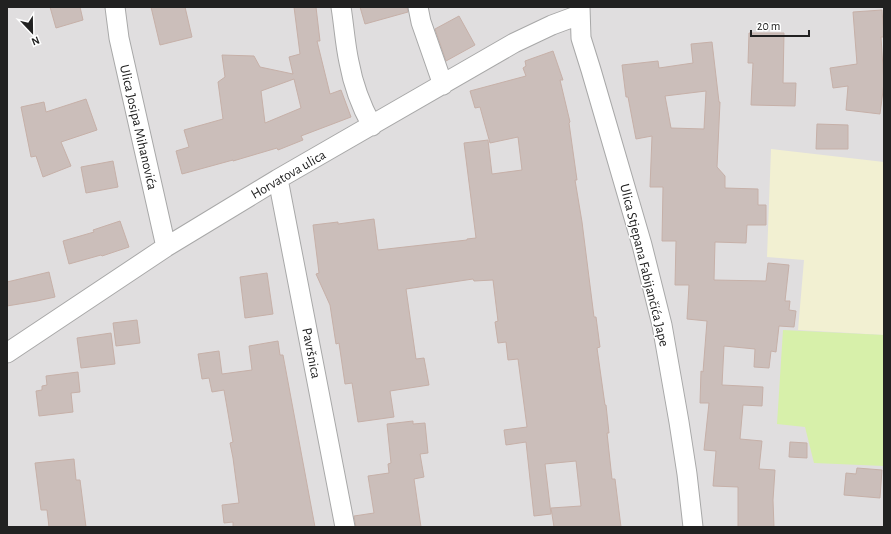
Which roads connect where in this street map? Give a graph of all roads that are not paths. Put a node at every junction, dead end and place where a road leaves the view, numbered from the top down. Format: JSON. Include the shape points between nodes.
{"nodes":[{"id":1,"x":115,"y":7,"type":"edge"},
{"id":2,"x":342,"y":7,"type":"edge"},
{"id":3,"x":418,"y":7,"type":"edge"},
{"id":4,"x":580,"y":11,"type":"edge"},
{"id":5,"x":443,"y":85,"type":"junction"},
{"id":6,"x":372,"y":126,"type":"junction"},
{"id":7,"x":278,"y":179,"type":"junction"},
{"id":8,"x":166,"y":247,"type":"junction"},
{"id":9,"x":7,"y":353,"type":"edge"},
{"id":10,"x":345,"y":527,"type":"edge"},
{"id":11,"x":692,"y":527,"type":"edge"}],
"edges":[{"from":1,"to":8,"type":"street","name":"Ulica Josipa Mihanovića","via":[[119,38]]},
{"from":2,"to":6,"type":"street","via":[[349,62],[364,112]]},
{"from":3,"to":5,"type":"street"},
{"from":4,"to":5,"type":"street","name":"Horvatova ulica","via":[[514,43]]},
{"from":4,"to":11,"type":"street","name":"Ulica Stjepana Fabijančića Jape","via":[[580,38],[642,245],[662,325],[685,461]]},
{"from":5,"to":6,"type":"street","name":"Horvatova ulica"},
{"from":6,"to":7,"type":"street","name":"Horvatova ulica"},
{"from":7,"to":8,"type":"street","name":"Horvatova ulica"},
{"from":7,"to":10,"type":"street","name":"Pavršnica"},
{"from":8,"to":9,"type":"street","name":"Horvatova ulica"}]}
